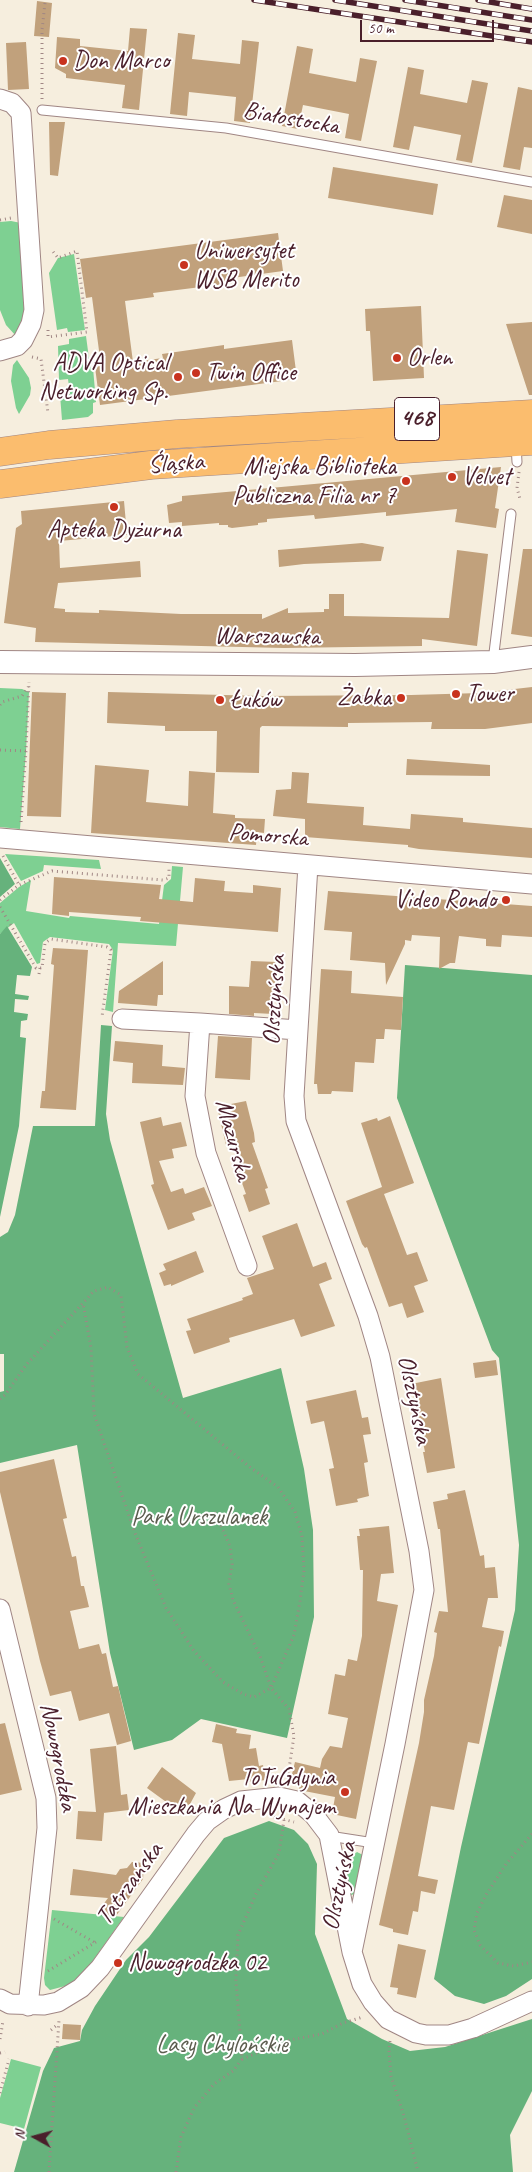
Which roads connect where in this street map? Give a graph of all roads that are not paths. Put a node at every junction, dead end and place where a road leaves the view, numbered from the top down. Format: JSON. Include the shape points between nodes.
{"nodes":[{"id":1,"x":0,"y":99,"type":"edge"},
{"id":2,"x":42,"y":110,"type":"dead end"},
{"id":3,"x":532,"y":182,"type":"edge"},
{"id":4,"x":0,"y":351,"type":"edge"},
{"id":5,"x":532,"y":414,"type":"edge"},
{"id":6,"x":0,"y":452,"type":"edge"},
{"id":7,"x":521,"y":454,"type":"edge"},
{"id":8,"x":0,"y":484,"type":"edge"},
{"id":9,"x":511,"y":514,"type":"dead end"},
{"id":10,"x":532,"y":657,"type":"edge"},
{"id":11,"x":0,"y":662,"type":"edge"},
{"id":12,"x":493,"y":662,"type":"junction"},
{"id":13,"x":1,"y":846,"type":"edge"},
{"id":14,"x":308,"y":865,"type":"junction"},
{"id":15,"x":532,"y":884,"type":"edge"},
{"id":16,"x":122,"y":1018,"type":"road end"},
{"id":17,"x":200,"y":1023,"type":"junction"},
{"id":18,"x":298,"y":1030,"type":"junction"},
{"id":19,"x":247,"y":1266,"type":"dead end"},
{"id":20,"x":0,"y":1609,"type":"edge"},
{"id":21,"x":329,"y":1836,"type":"junction"},
{"id":22,"x":374,"y":1843,"type":"junction"},
{"id":23,"x":352,"y":1952,"type":"junction"},
{"id":24,"x":0,"y":1999,"type":"edge"},
{"id":25,"x":532,"y":2001,"type":"edge"},
{"id":26,"x":28,"y":2006,"type":"junction"}],
"edges":[{"from":1,"to":4,"type":"street","via":[[12,103],[21,113],[34,310],[23,340],[17,346]]},
{"from":2,"to":3,"type":"lane","name":"Białostocka","via":[[226,128]]},
{"from":5,"to":6,"type":"main road","name":"Śląska","number":"468","via":[[186,434]]},
{"from":7,"to":8,"type":"main road","name":"Śląska","number":"468","via":[[151,465]]},
{"from":9,"to":12,"type":"lane"},
{"from":10,"to":12,"type":"street","name":"Warszawska"},
{"from":11,"to":12,"type":"street","name":"Warszawska","via":[[354,665]]},
{"from":13,"to":14,"type":"street","name":"Pomorska"},
{"from":14,"to":15,"type":"street","name":"Pomorska"},
{"from":14,"to":18,"type":"street","name":"Olsztyńska"},
{"from":16,"to":17,"type":"street"},
{"from":17,"to":18,"type":"street"},
{"from":17,"to":19,"type":"street","name":"Mazurska","via":[[196,1096],[206,1153]]},
{"from":18,"to":22,"type":"street","name":"Olsztyńska","via":[[294,1096],[296,1121],[380,1357],[423,1568],[424,1590],[417,1630]]},
{"from":20,"to":26,"type":"street","name":"Nowogrodzka","via":[[46,1798],[47,1828]]},
{"from":21,"to":22,"type":"lane"},
{"from":21,"to":23,"type":"street","name":"Tatrzańska"},
{"from":21,"to":26,"type":"street","name":"Tatrzańska","via":[[313,1814],[297,1801],[279,1797],[258,1798],[224,1809],[196,1834],[100,1968],[81,1988],[58,2002]]},
{"from":22,"to":23,"type":"street","name":"Olsztyńska"},
{"from":23,"to":25,"type":"street","name":"Tatrzańska","via":[[362,1984],[388,2018],[426,2035],[449,2035],[472,2028]]},
{"from":24,"to":26,"type":"street","name":"Tatrzańska"}]}
